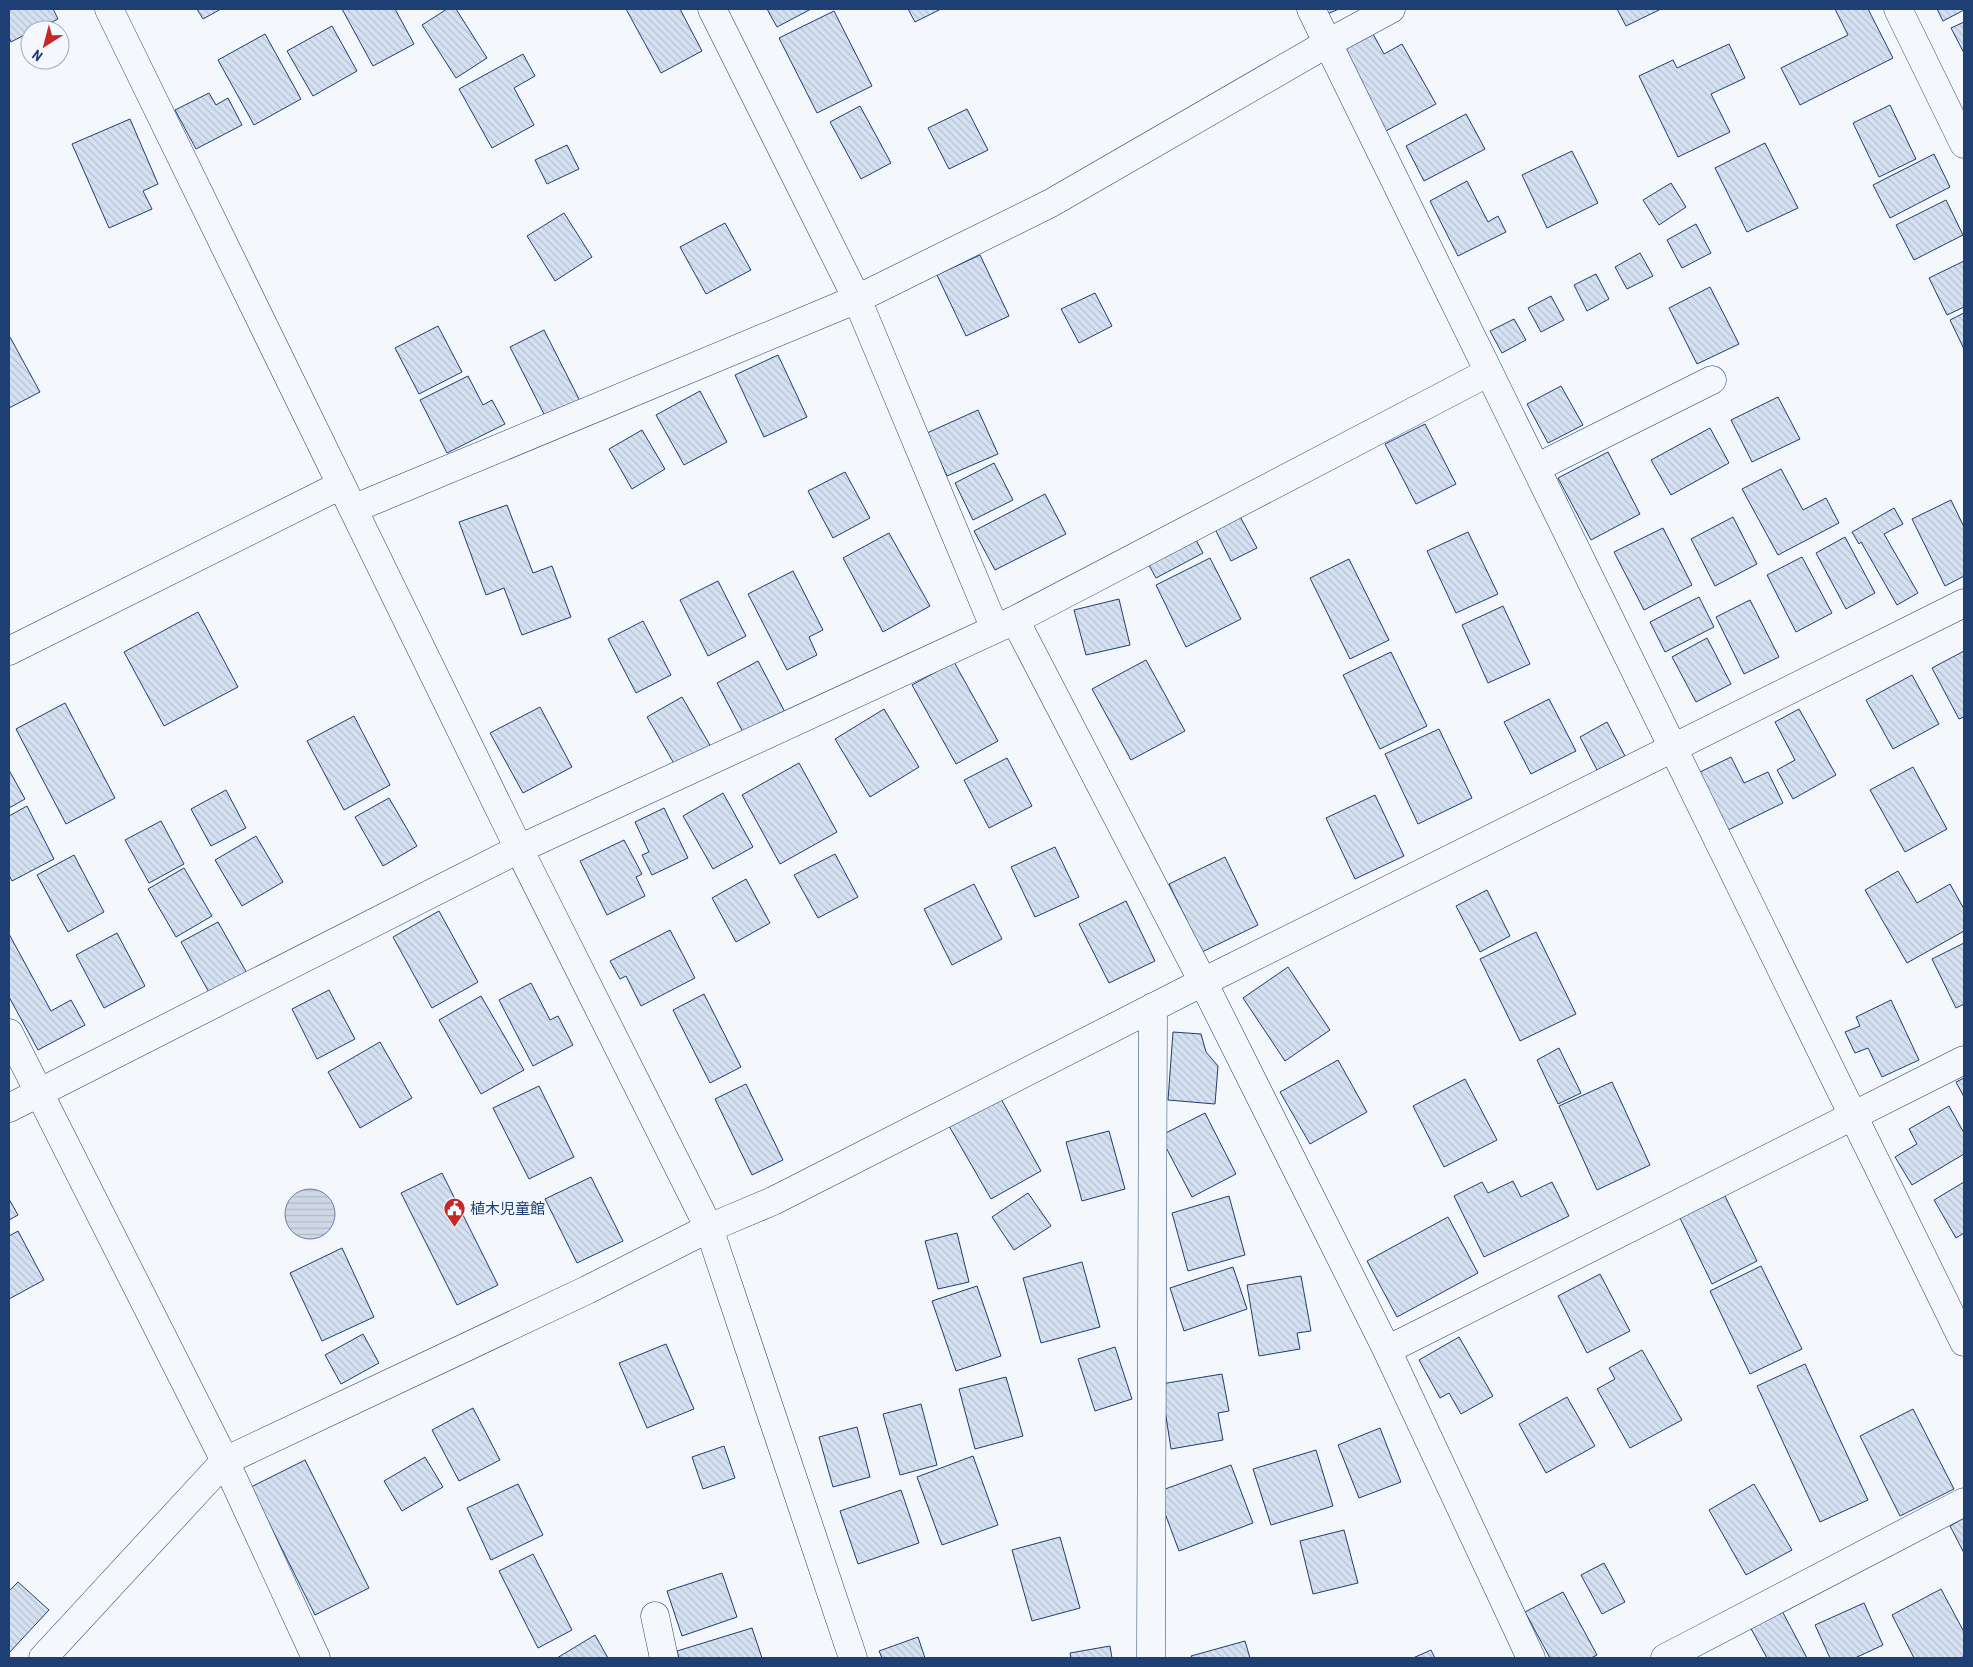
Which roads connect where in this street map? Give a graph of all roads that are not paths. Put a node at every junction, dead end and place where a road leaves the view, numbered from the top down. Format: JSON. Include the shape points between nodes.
{"nodes":[{"id":1,"x":109,"y":9,"type":"edge"},
{"id":2,"x":712,"y":9,"type":"edge"},
{"id":3,"x":1311,"y":9,"type":"edge"},
{"id":4,"x":1392,"y":9,"type":"edge"},
{"id":5,"x":1898,"y":9,"type":"edge"},
{"id":6,"x":1328,"y":43,"type":"junction"},
{"id":7,"x":1964,"y":144,"type":"edge"},
{"id":8,"x":857,"y":299,"type":"junction"},
{"id":9,"x":1489,"y":372,"type":"junction"},
{"id":10,"x":1712,"y":380,"type":"dead end"},
{"id":11,"x":1536,"y":468,"type":"junction"},
{"id":12,"x":341,"y":484,"type":"junction"},
{"id":13,"x":353,"y":509,"type":"junction"},
{"id":14,"x":1964,"y":603,"type":"edge"},
{"id":15,"x":1005,"y":625,"type":"junction"},
{"id":16,"x":9,"y":651,"type":"edge"},
{"id":17,"x":1673,"y":747,"type":"junction"},
{"id":18,"x":519,"y":849,"type":"junction"},
{"id":19,"x":1203,"y":982,"type":"junction"},
{"id":20,"x":1153,"y":1007,"type":"junction"},
{"id":21,"x":9,"y":1033,"type":"edge"},
{"id":22,"x":1964,"y":1060,"type":"edge"},
{"id":23,"x":40,"y":1093,"type":"junction"},
{"id":24,"x":9,"y":1108,"type":"edge"},
{"id":25,"x":1853,"y":1115,"type":"junction"},
{"id":26,"x":709,"y":1228,"type":"junction"},
{"id":27,"x":1964,"y":1342,"type":"edge"},
{"id":28,"x":1387,"y":1350,"type":"junction"},
{"id":29,"x":225,"y":1461,"type":"junction"},
{"id":30,"x":1964,"y":1502,"type":"edge"},
{"id":31,"x":655,"y":1616,"type":"dead end"},
{"id":32,"x":43,"y":1658,"type":"edge"},
{"id":33,"x":316,"y":1658,"type":"edge"},
{"id":34,"x":664,"y":1658,"type":"edge"},
{"id":35,"x":853,"y":1658,"type":"edge"},
{"id":36,"x":1151,"y":1658,"type":"edge"},
{"id":37,"x":1530,"y":1658,"type":"edge"},
{"id":38,"x":1665,"y":1658,"type":"edge"}],
"edges":[{"from":1,"to":12,"type":"street"},
{"from":2,"to":8,"type":"street"},
{"from":3,"to":6,"type":"street"},
{"from":4,"to":6,"type":"street"},
{"from":5,"to":7,"type":"street"},
{"from":6,"to":8,"type":"street","via":[[1051,203]]},
{"from":6,"to":9,"type":"street"},
{"from":8,"to":13,"type":"street"},
{"from":8,"to":15,"type":"street"},
{"from":9,"to":11,"type":"street"},
{"from":9,"to":15,"type":"street"},
{"from":10,"to":11,"type":"street"},
{"from":11,"to":17,"type":"street"},
{"from":12,"to":13,"type":"street"},
{"from":12,"to":16,"type":"street"},
{"from":13,"to":18,"type":"street"},
{"from":14,"to":17,"type":"street"},
{"from":15,"to":18,"type":"street"},
{"from":15,"to":19,"type":"street"},
{"from":17,"to":19,"type":"street"},
{"from":17,"to":25,"type":"street"},
{"from":18,"to":23,"type":"street"},
{"from":18,"to":26,"type":"street"},
{"from":19,"to":20,"type":"street"},
{"from":19,"to":28,"type":"street"},
{"from":20,"to":26,"type":"street","via":[[773,1201]]},
{"from":20,"to":36,"type":"street"},
{"from":21,"to":23,"type":"street"},
{"from":22,"to":25,"type":"street"},
{"from":23,"to":24,"type":"street"},
{"from":23,"to":29,"type":"street"},
{"from":25,"to":27,"type":"street"},
{"from":25,"to":28,"type":"street"},
{"from":26,"to":29,"type":"street","via":[[587,1290]]},
{"from":26,"to":35,"type":"street"},
{"from":28,"to":37,"type":"street"},
{"from":29,"to":32,"type":"street"},
{"from":29,"to":33,"type":"street"},
{"from":30,"to":38,"type":"street"},
{"from":31,"to":34,"type":"street"}]}
